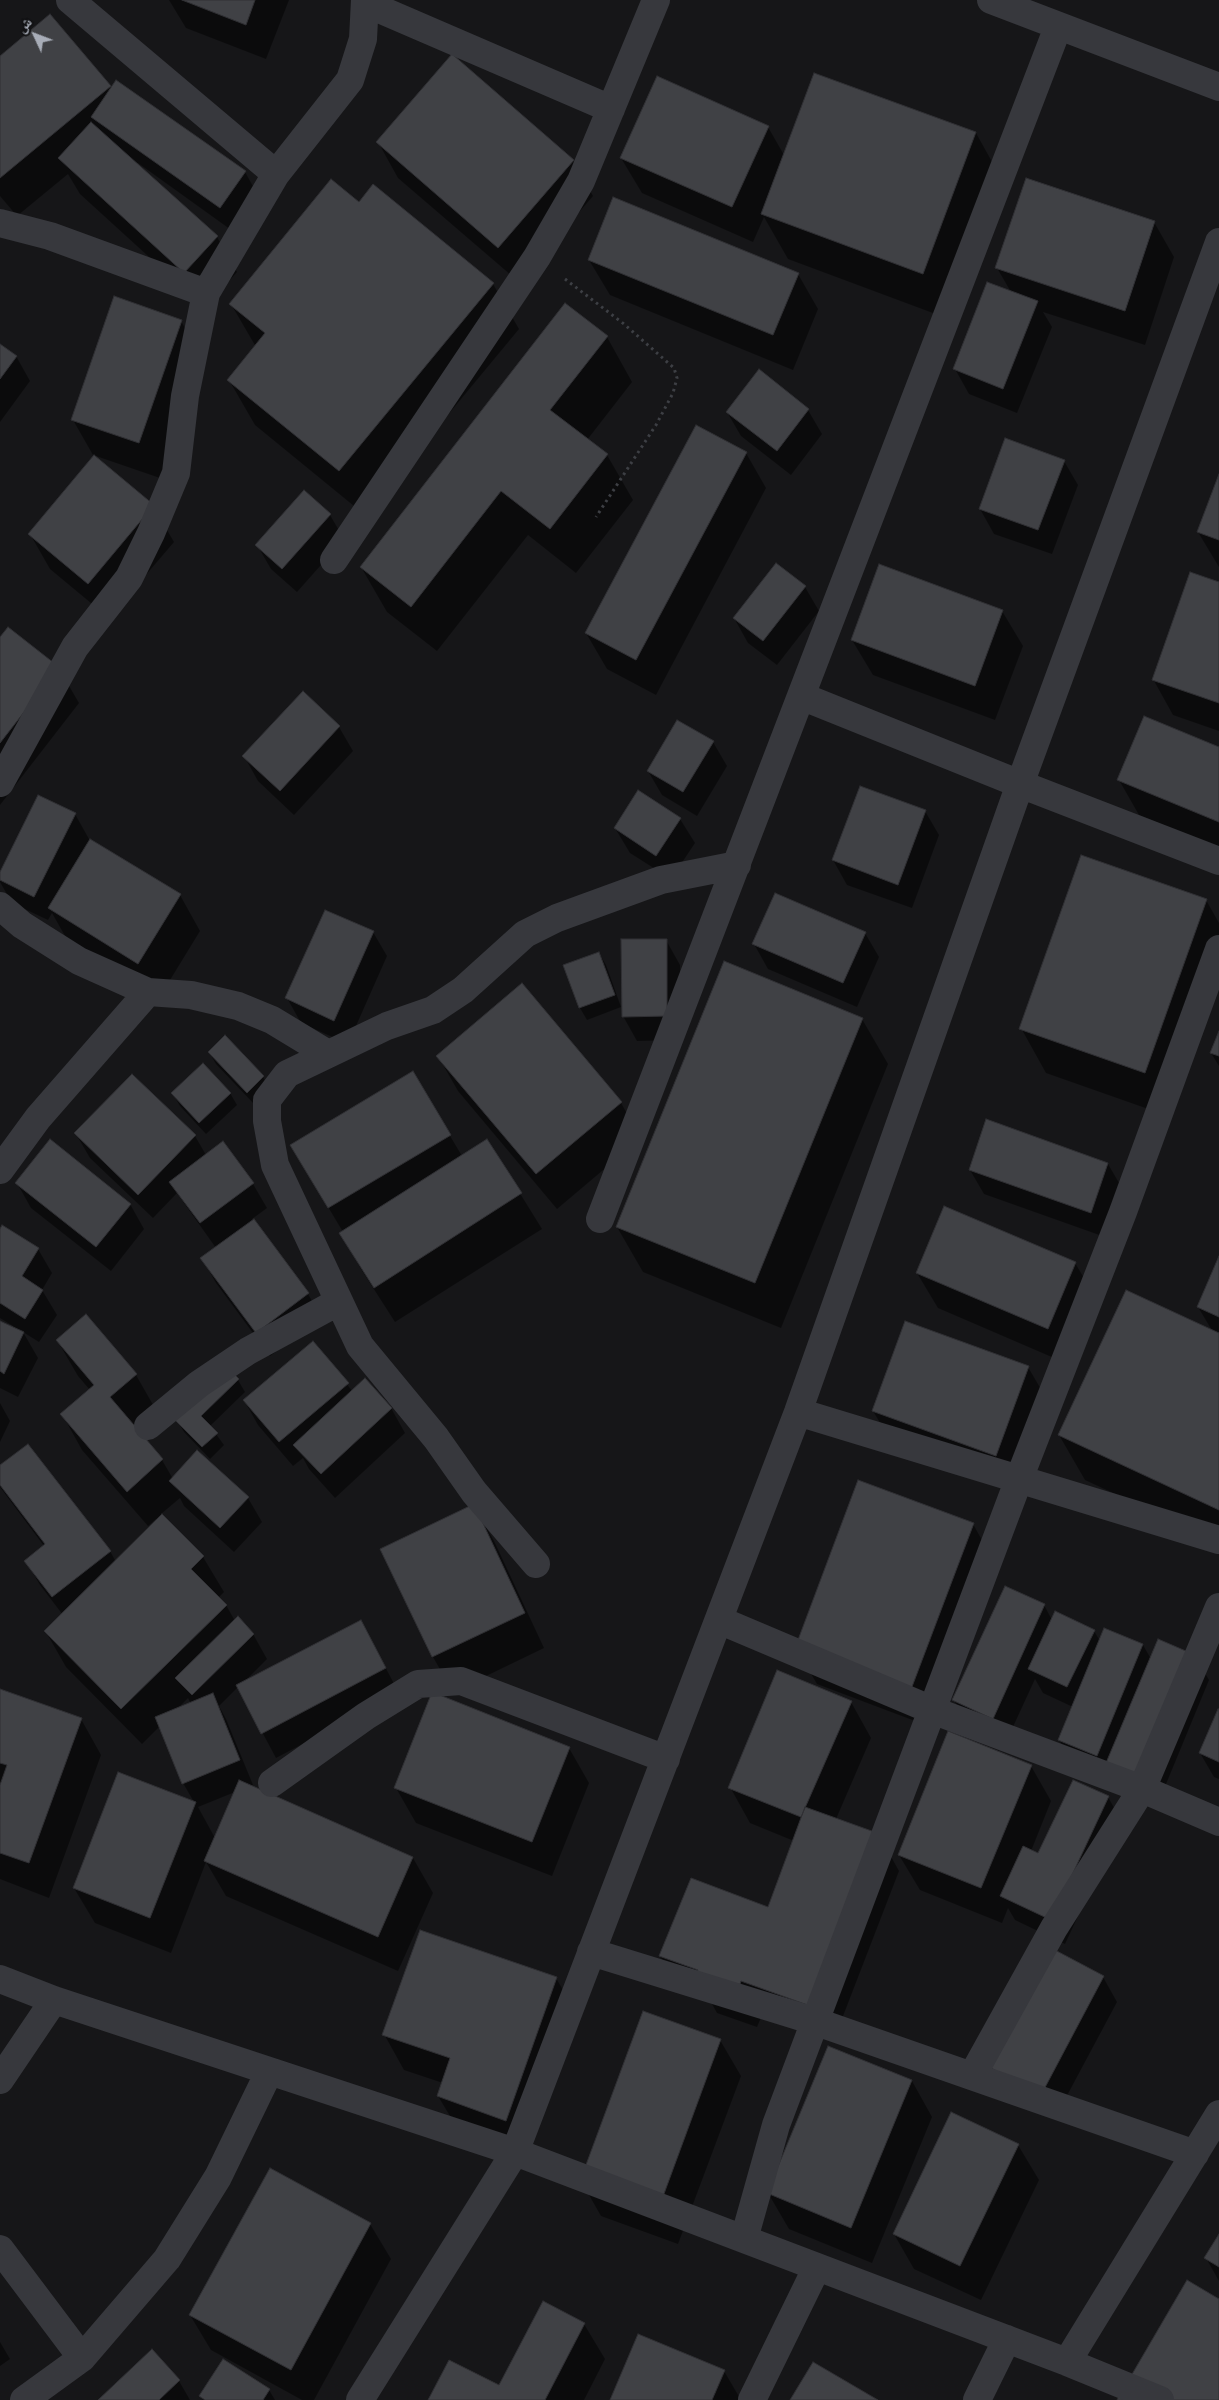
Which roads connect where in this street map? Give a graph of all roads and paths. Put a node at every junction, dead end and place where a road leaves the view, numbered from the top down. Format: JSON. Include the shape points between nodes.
{"nodes":[{"id":1,"x":70,"y":0,"type":"edge"},
{"id":2,"x":656,"y":0,"type":"edge"},
{"id":3,"x":991,"y":0,"type":"edge"},
{"id":4,"x":365,"y":2,"type":"edge"},
{"id":5,"x":1058,"y":27,"type":"junction"},
{"id":6,"x":1219,"y":87,"type":"edge"},
{"id":7,"x":611,"y":109,"type":"junction"},
{"id":8,"x":276,"y":174,"type":"junction"},
{"id":9,"x":0,"y":223,"type":"edge"},
{"id":10,"x":1219,"y":242,"type":"edge"},
{"id":11,"x":537,"y":257,"type":"junction"},
{"id":12,"x":206,"y":293,"type":"junction"},
{"id":13,"x":596,"y":517,"type":"dead end"},
{"id":14,"x":334,"y":560,"type":"dead end"},
{"id":15,"x":801,"y":696,"type":"junction"},
{"id":16,"x":0,"y":783,"type":"edge"},
{"id":17,"x":1020,"y":784,"type":"junction"},
{"id":18,"x":1219,"y":861,"type":"edge"},
{"id":19,"x":737,"y":865,"type":"junction"},
{"id":20,"x":0,"y":906,"type":"edge"},
{"id":21,"x":1219,"y":949,"type":"edge"},
{"id":22,"x":148,"y":992,"type":"junction"},
{"id":23,"x":328,"y":1054,"type":"junction"},
{"id":24,"x":0,"y":1170,"type":"edge"},
{"id":25,"x":600,"y":1219,"type":"dead end"},
{"id":26,"x":338,"y":1302,"type":"junction"},
{"id":27,"x":798,"y":1412,"type":"junction"},
{"id":28,"x":148,"y":1426,"type":"dead end"},
{"id":29,"x":1019,"y":1479,"type":"junction"},
{"id":30,"x":1219,"y":1540,"type":"edge"},
{"id":31,"x":536,"y":1564,"type":"dead end"},
{"id":32,"x":1219,"y":1607,"type":"edge"},
{"id":33,"x":719,"y":1620,"type":"junction"},
{"id":34,"x":932,"y":1710,"type":"junction"},
{"id":35,"x":666,"y":1759,"type":"junction"},
{"id":36,"x":272,"y":1783,"type":"dead end"},
{"id":37,"x":1142,"y":1789,"type":"junction"},
{"id":38,"x":1219,"y":1822,"type":"edge"},
{"id":39,"x":591,"y":1952,"type":"junction"},
{"id":40,"x":0,"y":1979,"type":"edge"},
{"id":41,"x":54,"y":2000,"type":"junction"},
{"id":42,"x":814,"y":2022,"type":"junction"},
{"id":43,"x":269,"y":2072,"type":"junction"},
{"id":44,"x":972,"y":2076,"type":"junction"},
{"id":45,"x":0,"y":2080,"type":"edge"},
{"id":46,"x":1219,"y":2114,"type":"edge"},
{"id":47,"x":514,"y":2152,"type":"junction"},
{"id":48,"x":1195,"y":2154,"type":"junction"},
{"id":49,"x":744,"y":2239,"type":"junction"},
{"id":50,"x":0,"y":2249,"type":"edge"},
{"id":51,"x":817,"y":2267,"type":"junction"},
{"id":52,"x":1007,"y":2339,"type":"junction"},
{"id":53,"x":82,"y":2358,"type":"junction"},
{"id":54,"x":1067,"y":2362,"type":"junction"},
{"id":55,"x":24,"y":2400,"type":"edge"},
{"id":56,"x":360,"y":2400,"type":"edge"},
{"id":57,"x":752,"y":2400,"type":"edge"},
{"id":58,"x":977,"y":2400,"type":"edge"},
{"id":59,"x":1160,"y":2400,"type":"edge"}],
"edges":[{"from":1,"to":8,"type":"street"},
{"from":2,"to":7,"type":"street"},
{"from":3,"to":5,"type":"street"},
{"from":4,"to":7,"type":"street"},
{"from":4,"to":8,"type":"street","via":[[363,39],[350,80]]},
{"from":5,"to":6,"type":"street"},
{"from":5,"to":15,"type":"street"},
{"from":7,"to":11,"type":"street","via":[[581,181]]},
{"from":8,"to":12,"type":"street"},
{"from":9,"to":12,"type":"street","via":[[50,236]]},
{"from":10,"to":17,"type":"street"},
{"from":11,"to":13,"type":"path","via":[[624,324],[674,368],[677,378],[674,394],[656,425]]},
{"from":11,"to":14,"type":"street"},
{"from":12,"to":16,"type":"street","via":[[185,396],[176,472],[151,533],[129,578],[76,647]]},
{"from":15,"to":17,"type":"street"},
{"from":15,"to":19,"type":"street"},
{"from":17,"to":18,"type":"street"},
{"from":17,"to":27,"type":"street"},
{"from":19,"to":23,"type":"street","via":[[661,880],[557,918],[525,934],[463,990],[434,1010],[387,1026]]},
{"from":19,"to":25,"type":"street"},
{"from":20,"to":22,"type":"street","via":[[22,925],[79,962]]},
{"from":21,"to":29,"type":"street","via":[[1123,1212]]},
{"from":22,"to":23,"type":"street","via":[[191,995],[238,1006],[272,1020]]},
{"from":22,"to":24,"type":"street","via":[[38,1118]]},
{"from":23,"to":26,"type":"street","via":[[287,1074],[267,1100],[267,1121],[275,1165]]},
{"from":26,"to":28,"type":"street","via":[[248,1351],[199,1384]]},
{"from":26,"to":31,"type":"street","via":[[360,1346],[436,1438],[474,1492]]},
{"from":27,"to":29,"type":"street"},
{"from":27,"to":33,"type":"street"},
{"from":29,"to":30,"type":"street"},
{"from":29,"to":34,"type":"street"},
{"from":32,"to":37,"type":"street"},
{"from":33,"to":34,"type":"street"},
{"from":33,"to":35,"type":"street"},
{"from":34,"to":37,"type":"street"},
{"from":34,"to":42,"type":"street"},
{"from":35,"to":36,"type":"street","via":[[460,1681],[418,1684],[366,1716]]},
{"from":35,"to":39,"type":"street"},
{"from":37,"to":38,"type":"street"},
{"from":37,"to":44,"type":"street","via":[[1054,1928]]},
{"from":39,"to":42,"type":"street"},
{"from":39,"to":47,"type":"street"},
{"from":40,"to":41,"type":"street"},
{"from":41,"to":43,"type":"street"},
{"from":41,"to":45,"type":"street"},
{"from":42,"to":44,"type":"street"},
{"from":42,"to":49,"type":"street","via":[[776,2125]]},
{"from":43,"to":47,"type":"street"},
{"from":43,"to":53,"type":"street","via":[[218,2176],[167,2259]]},
{"from":44,"to":48,"type":"street"},
{"from":46,"to":48,"type":"street"},
{"from":47,"to":49,"type":"street"},
{"from":47,"to":56,"type":"street"},
{"from":48,"to":54,"type":"street"},
{"from":49,"to":51,"type":"street"},
{"from":50,"to":53,"type":"street"},
{"from":51,"to":52,"type":"street"},
{"from":51,"to":57,"type":"street"},
{"from":52,"to":54,"type":"street"},
{"from":52,"to":58,"type":"street"},
{"from":53,"to":55,"type":"street"},
{"from":54,"to":59,"type":"street"}]}
